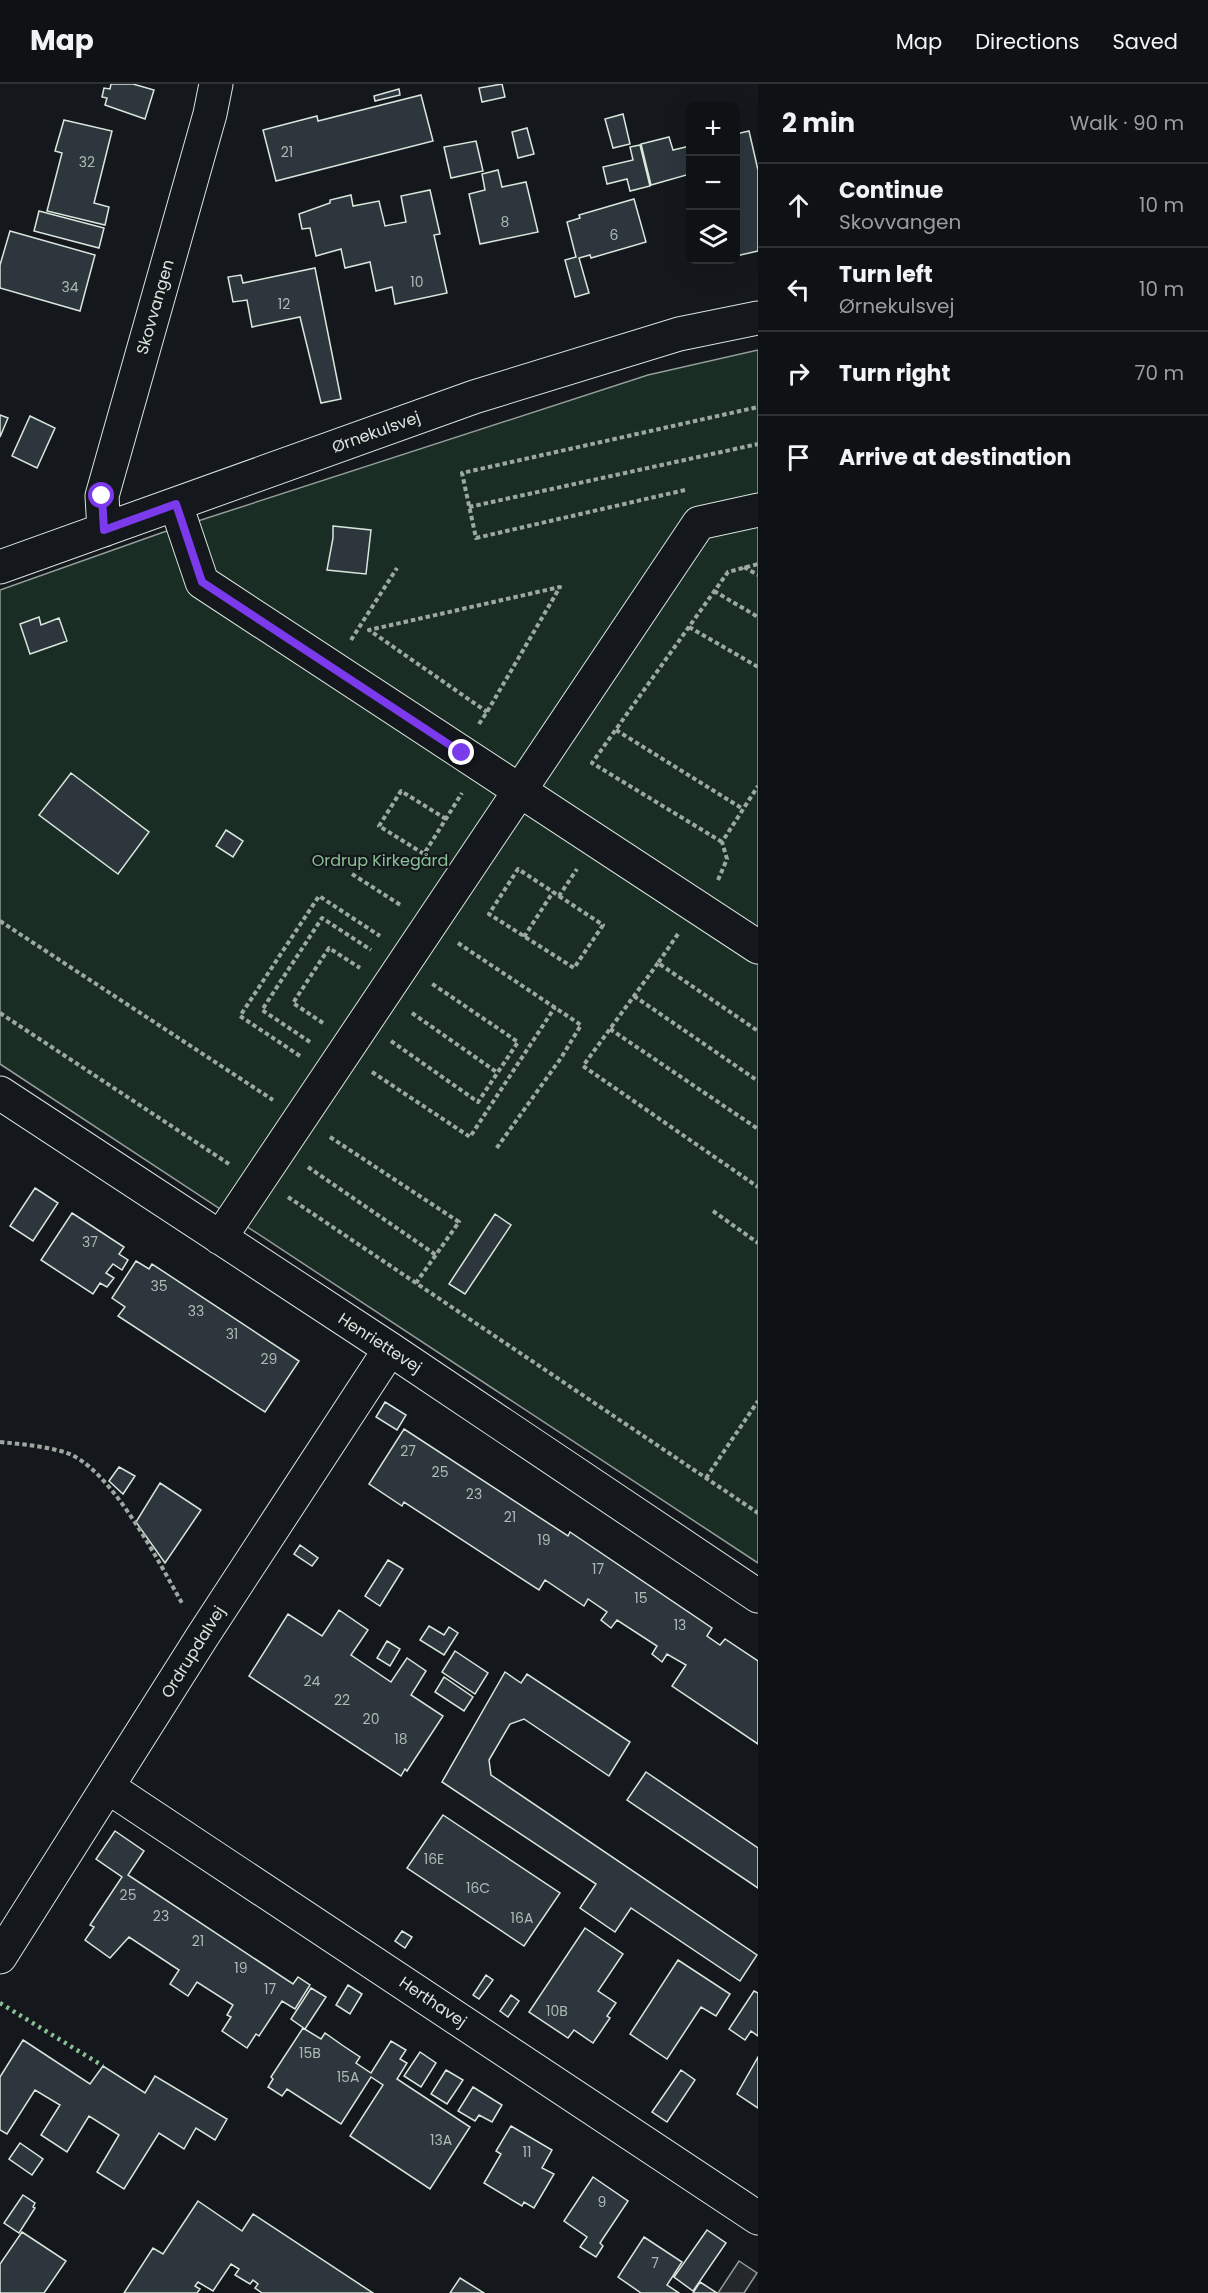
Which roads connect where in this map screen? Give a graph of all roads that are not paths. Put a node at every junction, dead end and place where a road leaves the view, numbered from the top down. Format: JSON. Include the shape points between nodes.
{"nodes":[{"id":1,"x":216,"y":84,"type":"edge"},
{"id":2,"x":758,"y":318,"type":"edge"},
{"id":3,"x":176,"y":504,"type":"junction"},
{"id":4,"x":758,"y":510,"type":"edge"},
{"id":5,"x":104,"y":530,"type":"junction"},
{"id":6,"x":0,"y":567,"type":"edge"},
{"id":7,"x":519,"y":790,"type":"junction"},
{"id":8,"x":758,"y":947,"type":"edge"},
{"id":9,"x":0,"y":1093,"type":"edge"},
{"id":10,"x":220,"y":1238,"type":"junction"},
{"id":11,"x":390,"y":1349,"type":"junction"},
{"id":12,"x":758,"y":1596,"type":"edge"},
{"id":13,"x":108,"y":1786,"type":"junction"},
{"id":14,"x":0,"y":1957,"type":"edge"},
{"id":15,"x":758,"y":2218,"type":"edge"}],
"edges":[{"from":1,"to":5,"type":"street","name":"Skovvangen","via":[[102,496]]},
{"from":2,"to":3,"type":"street","name":"Ørnekulsvej","via":[[679,334],[474,396]]},
{"from":3,"to":5,"type":"street","name":"Ørnekulsvej"},
{"from":3,"to":7,"type":"street","via":[[202,582]]},
{"from":4,"to":7,"type":"street","via":[[699,523]]},
{"from":5,"to":6,"type":"street","name":"Ørnekulsvej"},
{"from":7,"to":8,"type":"street"},
{"from":7,"to":10,"type":"street"},
{"from":9,"to":10,"type":"street","name":"Henriettevej"},
{"from":10,"to":11,"type":"street","name":"Henriettevej"},
{"from":11,"to":12,"type":"street","name":"Henriettevej"},
{"from":11,"to":13,"type":"street","name":"Ordrupdalvej"},
{"from":13,"to":14,"type":"street","name":"Ordrupdalvej"},
{"from":13,"to":15,"type":"street","name":"Herthavej"}]}
